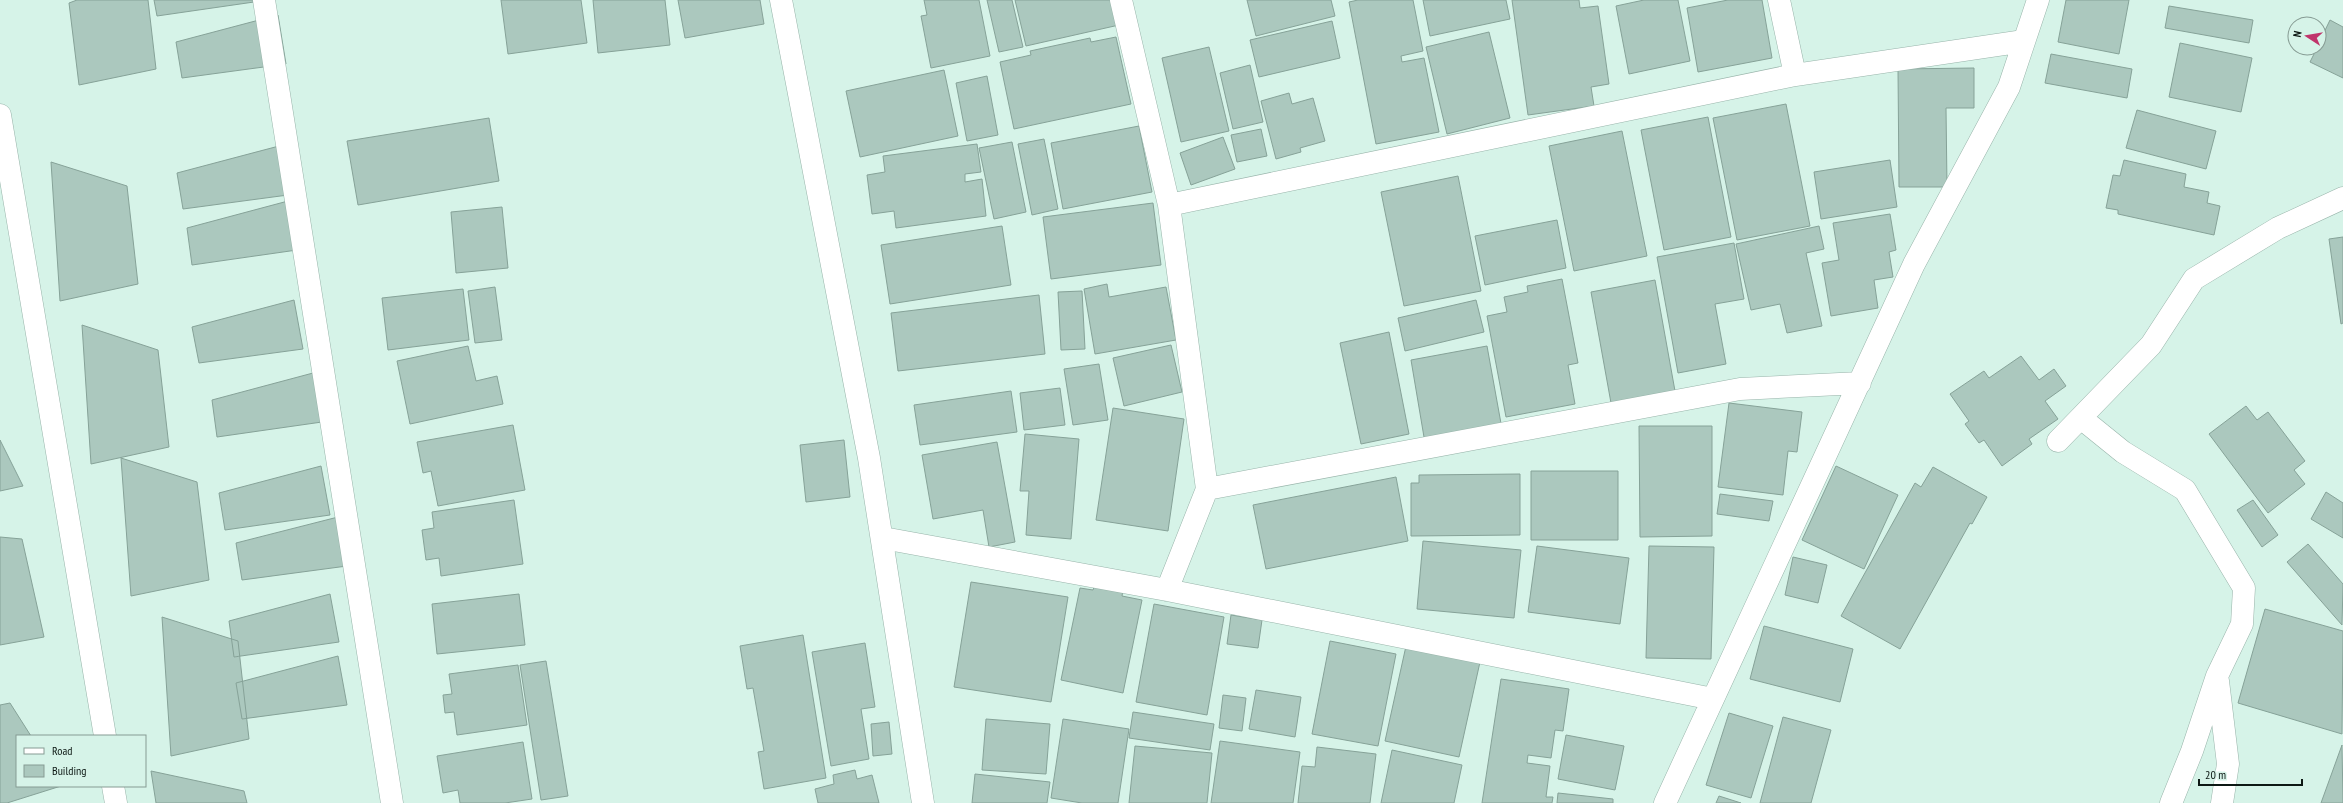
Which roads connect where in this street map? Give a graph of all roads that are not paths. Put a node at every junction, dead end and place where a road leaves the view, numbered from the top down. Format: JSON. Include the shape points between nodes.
{"nodes":[{"id":1,"x":264,"y":0,"type":"edge"},
{"id":2,"x":781,"y":0,"type":"edge"},
{"id":3,"x":1121,"y":0,"type":"edge"},
{"id":4,"x":1779,"y":0,"type":"edge"},
{"id":5,"x":2038,"y":0,"type":"edge"},
{"id":6,"x":2024,"y":41,"type":"junction"},
{"id":7,"x":1795,"y":75,"type":"junction"},
{"id":8,"x":0,"y":115,"type":"edge"},
{"id":9,"x":4,"y":171,"type":"edge"},
{"id":10,"x":2343,"y":198,"type":"edge"},
{"id":11,"x":1169,"y":205,"type":"junction"},
{"id":12,"x":1860,"y":383,"type":"junction"},
{"id":13,"x":2081,"y":418,"type":"junction"},
{"id":14,"x":2058,"y":441,"type":"dead end"},
{"id":15,"x":1207,"y":489,"type":"junction"},
{"id":16,"x":883,"y":538,"type":"junction"},
{"id":17,"x":1167,"y":590,"type":"junction"},
{"id":18,"x":2217,"y":676,"type":"junction"},
{"id":19,"x":1713,"y":699,"type":"junction"},
{"id":20,"x":105,"y":735,"type":"edge"},
{"id":21,"x":113,"y":787,"type":"edge"},
{"id":22,"x":116,"y":803,"type":"edge"},
{"id":23,"x":392,"y":803,"type":"edge"},
{"id":24,"x":923,"y":803,"type":"edge"},
{"id":25,"x":1665,"y":803,"type":"edge"},
{"id":26,"x":2171,"y":803,"type":"edge"},
{"id":27,"x":2222,"y":803,"type":"edge"}],
"edges":[{"from":1,"to":23,"type":"street"},
{"from":2,"to":16,"type":"street"},
{"from":3,"to":11,"type":"street"},
{"from":4,"to":7,"type":"street"},
{"from":5,"to":6,"type":"street"},
{"from":6,"to":7,"type":"street"},
{"from":6,"to":12,"type":"street","via":[[2009,86],[1914,264]]},
{"from":7,"to":11,"type":"street"},
{"from":8,"to":9,"type":"street"},
{"from":9,"to":20,"type":"street"},
{"from":10,"to":13,"type":"street","via":[[2278,228],[2194,279],[2151,345]]},
{"from":11,"to":15,"type":"street"},
{"from":12,"to":15,"type":"street","via":[[1740,389]]},
{"from":12,"to":19,"type":"street"},
{"from":13,"to":14,"type":"street"},
{"from":13,"to":18,"type":"street","via":[[2123,452],[2185,490],[2244,588],[2242,624]]},
{"from":15,"to":17,"type":"street"},
{"from":16,"to":17,"type":"street"},
{"from":16,"to":24,"type":"street"},
{"from":17,"to":19,"type":"street"},
{"from":18,"to":26,"type":"street","via":[[2192,751]]},
{"from":18,"to":27,"type":"street","via":[[2228,764]]},
{"from":19,"to":25,"type":"street"},
{"from":21,"to":22,"type":"street"}]}
